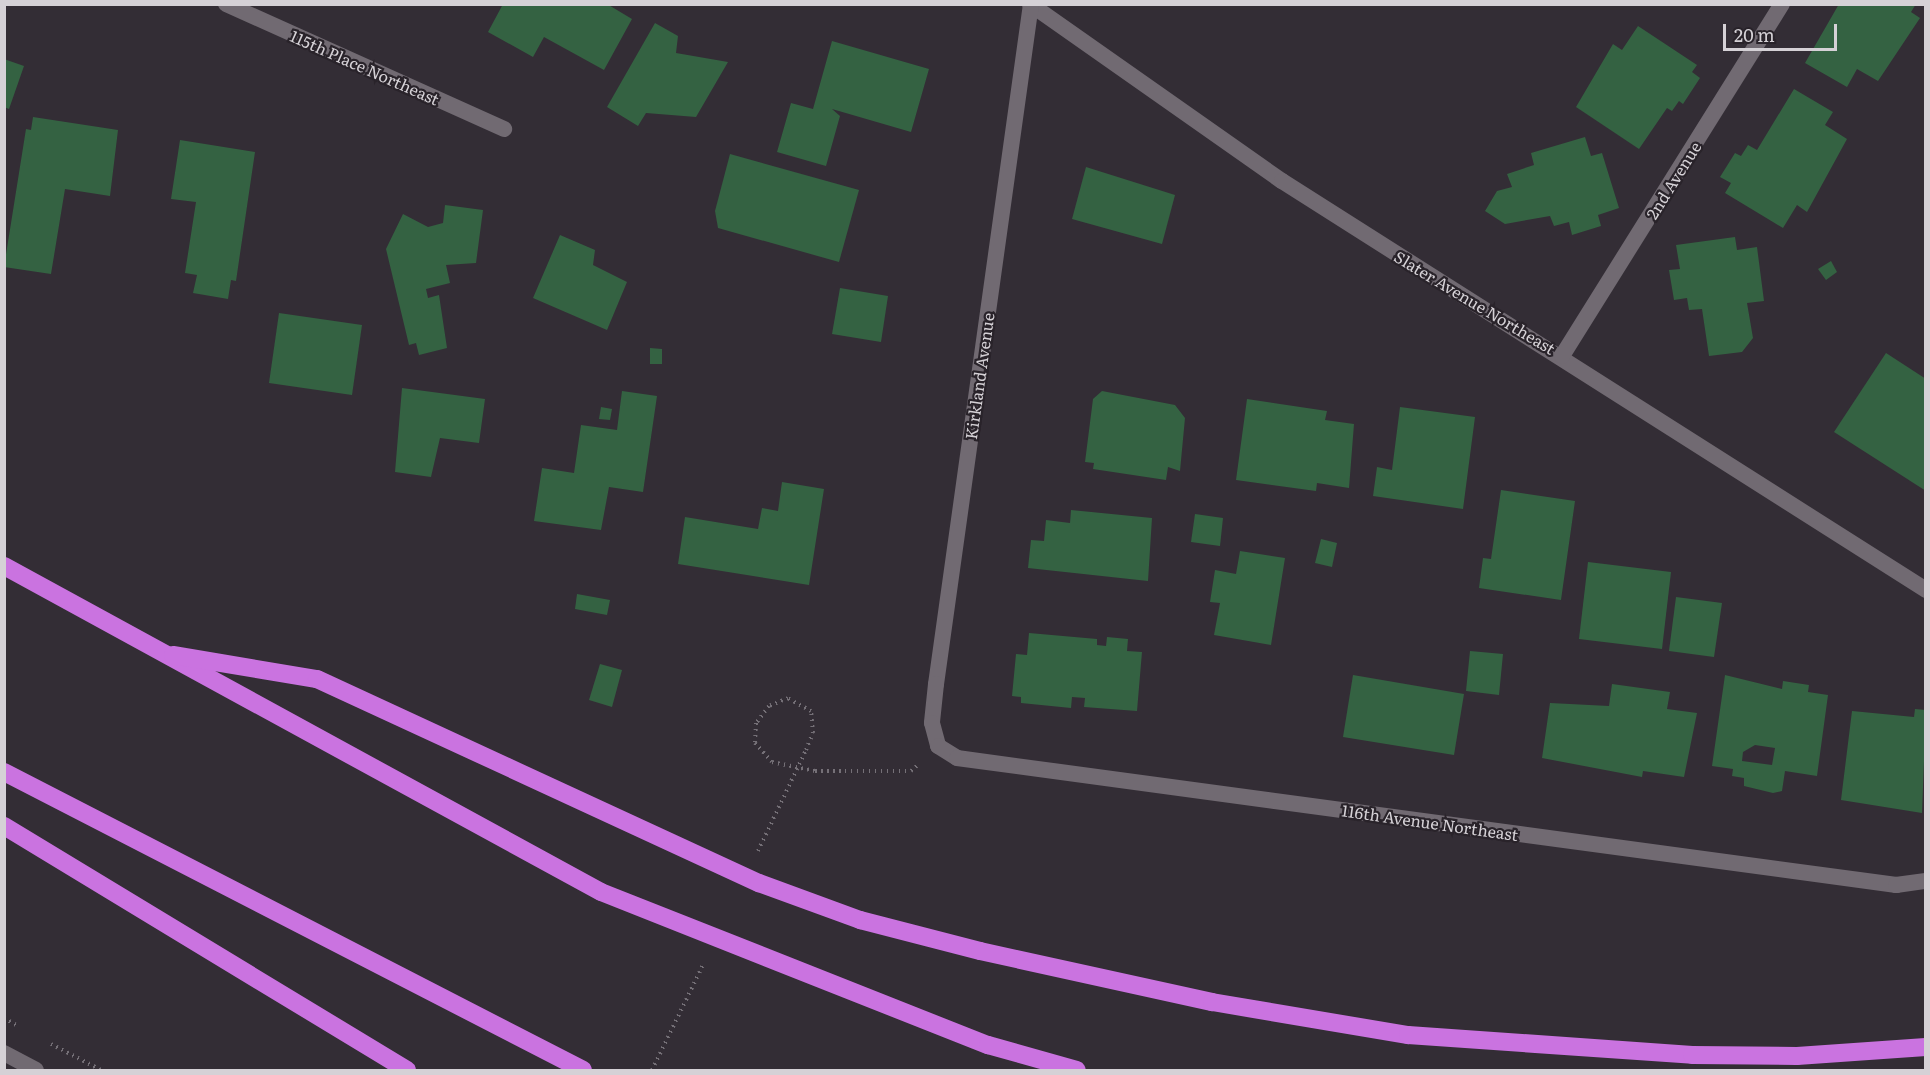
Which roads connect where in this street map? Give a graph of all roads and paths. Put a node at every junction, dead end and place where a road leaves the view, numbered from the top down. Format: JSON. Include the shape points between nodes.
{"nodes":[{"id":1,"x":226,"y":4,"type":"edge"},
{"id":2,"x":1782,"y":4,"type":"edge"},
{"id":3,"x":1030,"y":5,"type":"edge"},
{"id":4,"x":504,"y":129,"type":"dead end"},
{"id":5,"x":1562,"y":356,"type":"junction"},
{"id":6,"x":4,"y":566,"type":"edge"},
{"id":7,"x":1926,"y":590,"type":"edge"},
{"id":8,"x":173,"y":655,"type":"junction"},
{"id":9,"x":813,"y":733,"type":"dead end"},
{"id":10,"x":938,"y":746,"type":"junction"},
{"id":11,"x":4,"y":772,"type":"edge"},
{"id":12,"x":4,"y":826,"type":"edge"},
{"id":13,"x":1926,"y":881,"type":"edge"},
{"id":14,"x":1926,"y":1047,"type":"edge"},
{"id":15,"x":4,"y":1053,"type":"edge"},
{"id":16,"x":36,"y":1071,"type":"edge"},
{"id":17,"x":407,"y":1071,"type":"edge"},
{"id":18,"x":584,"y":1071,"type":"edge"},
{"id":19,"x":1077,"y":1071,"type":"edge"}],
"edges":[{"from":1,"to":4,"type":"street","name":"115th Place Northeast"},
{"from":2,"to":5,"type":"street","name":"2nd Avenue"},
{"from":3,"to":5,"type":"street","name":"Slater Avenue Northeast","via":[[1282,181]]},
{"from":3,"to":10,"type":"street","name":"Kirkland Avenue","via":[[936,684],[932,723]]},
{"from":5,"to":7,"type":"street","name":"Slater Avenue Northeast"},
{"from":6,"to":8,"type":"highway"},
{"from":8,"to":14,"type":"highway","via":[[317,679],[759,883],[860,920],[980,951],[1212,1002],[1408,1035],[1692,1055],[1797,1056]]},
{"from":8,"to":19,"type":"highway","via":[[602,892],[988,1045]]},
{"from":9,"to":10,"type":"path","via":[[811,711],[788,698],[770,706],[756,723],[755,743],[772,762],[815,771],[911,771]]},
{"from":10,"to":13,"type":"street","name":"116th Avenue Northeast","via":[[957,758],[1896,885]]},
{"from":11,"to":18,"type":"highway"},
{"from":12,"to":17,"type":"highway"},
{"from":15,"to":16,"type":"street"}]}
